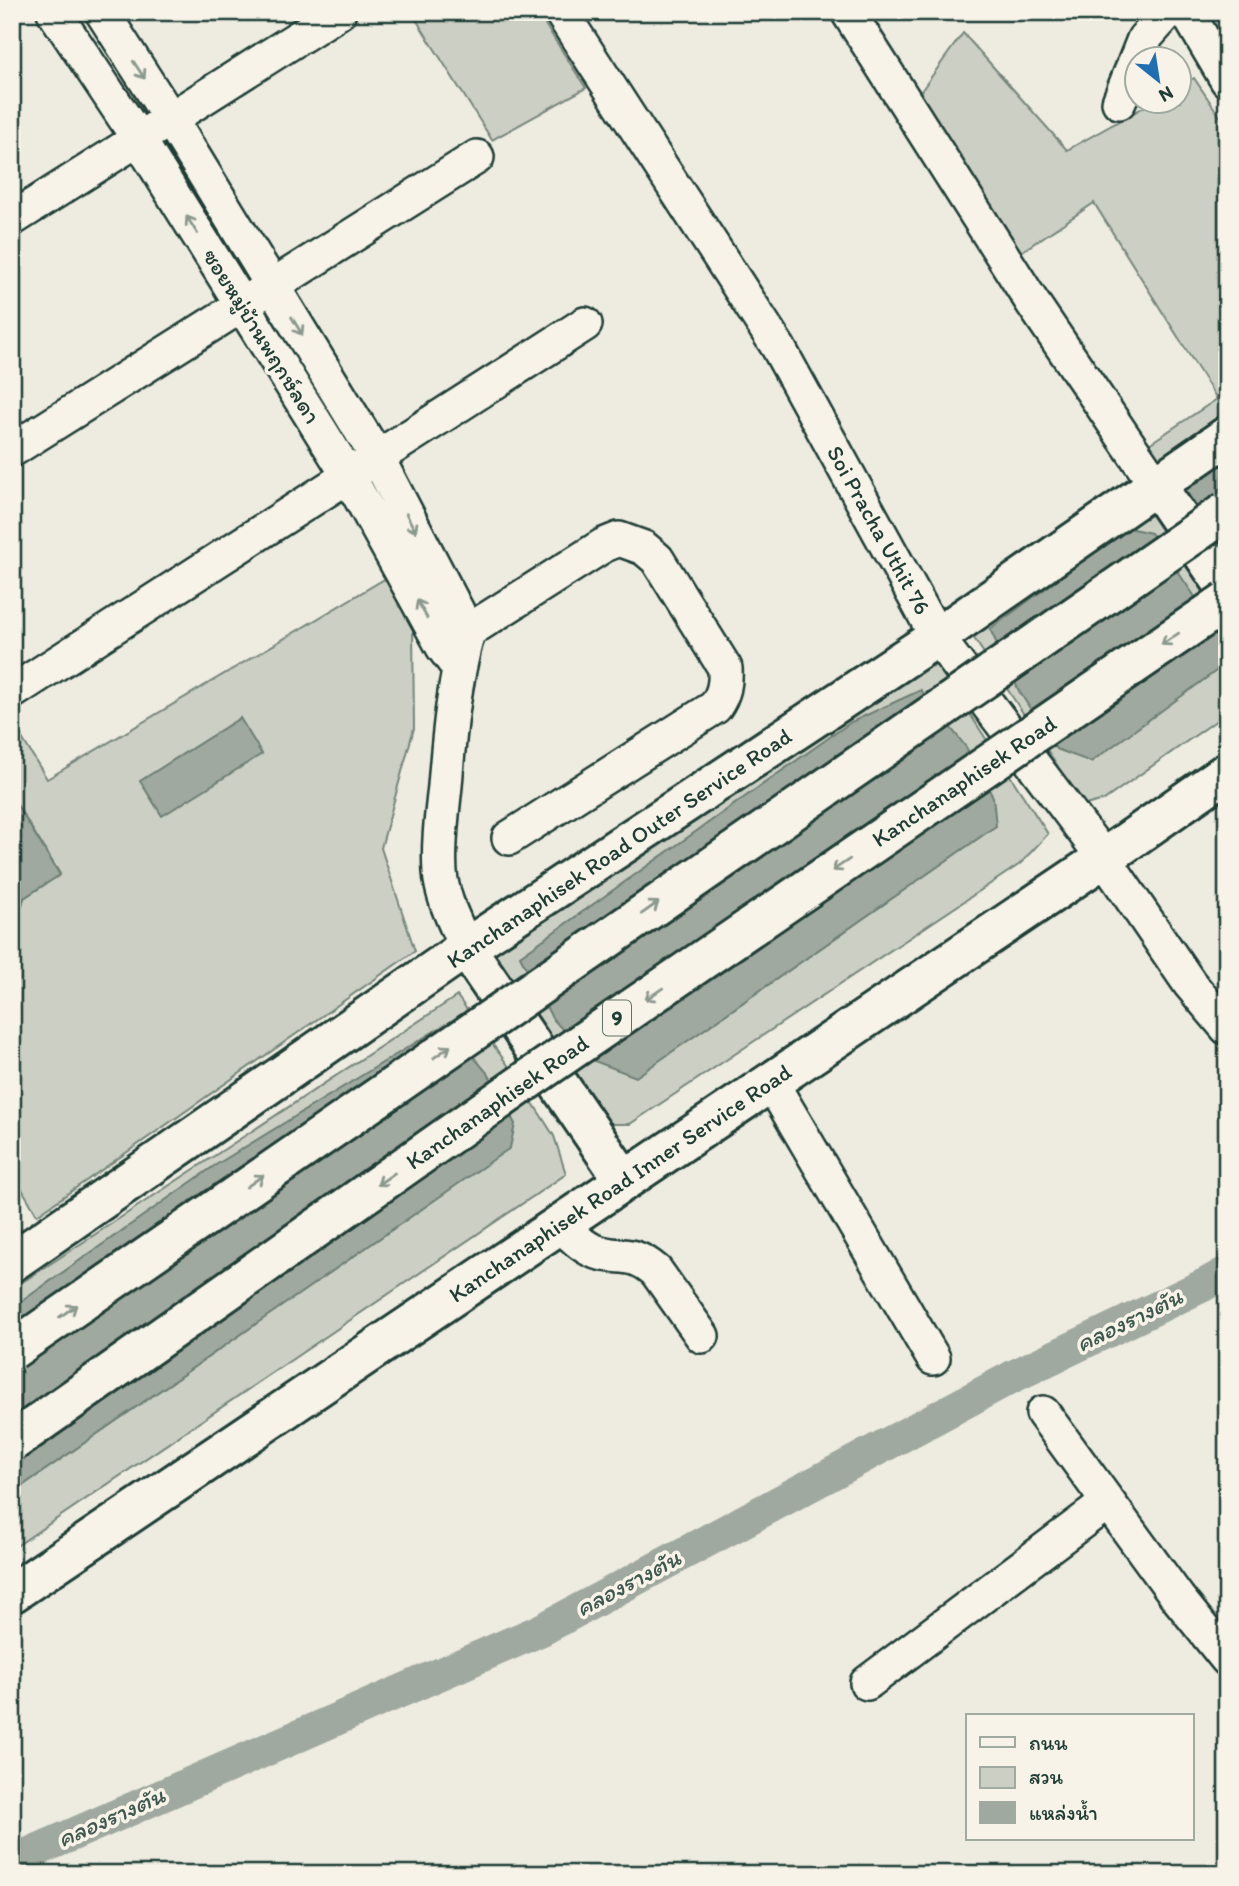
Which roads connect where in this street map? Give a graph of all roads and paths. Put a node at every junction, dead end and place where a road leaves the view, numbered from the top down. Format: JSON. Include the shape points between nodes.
{"nodes":[{"id":1,"x":54,"y":12,"type":"edge"},
{"id":2,"x":102,"y":12,"type":"edge"},
{"id":3,"x":339,"y":12,"type":"edge"},
{"id":4,"x":561,"y":12,"type":"edge"},
{"id":5,"x":848,"y":12,"type":"edge"},
{"id":6,"x":1168,"y":12,"type":"edge"},
{"id":7,"x":1187,"y":12,"type":"edge"},
{"id":8,"x":1227,"y":80,"type":"edge"},
{"id":9,"x":1119,"y":102,"type":"dead end"},
{"id":10,"x":170,"y":118,"type":"junction"},
{"id":11,"x":138,"y":138,"type":"junction"},
{"id":12,"x":477,"y":157,"type":"dead end"},
{"id":13,"x":12,"y":219,"type":"edge"},
{"id":14,"x":273,"y":285,"type":"junction"},
{"id":15,"x":242,"y":304,"type":"junction"},
{"id":16,"x":585,"y":324,"type":"dead end"},
{"id":17,"x":1227,"y":436,"type":"edge"},
{"id":18,"x":12,"y":450,"type":"edge"},
{"id":19,"x":377,"y":457,"type":"junction"},
{"id":20,"x":348,"y":475,"type":"junction"},
{"id":21,"x":1156,"y":485,"type":"junction"},
{"id":22,"x":1227,"y":511,"type":"edge"},
{"id":23,"x":1227,"y":589,"type":"edge"},
{"id":24,"x":1227,"y":601,"type":"edge"},
{"id":25,"x":937,"y":637,"type":"junction"},
{"id":26,"x":456,"y":649,"type":"junction"},
{"id":27,"x":12,"y":692,"type":"edge"},
{"id":28,"x":1227,"y":772,"type":"edge"},
{"id":29,"x":509,"y":838,"type":"dead end"},
{"id":30,"x":1104,"y":858,"type":"junction"},
{"id":31,"x":466,"y":948,"type":"junction"},
{"id":32,"x":1227,"y":1028,"type":"edge"},
{"id":33,"x":771,"y":1082,"type":"junction"},
{"id":34,"x":624,"y":1180,"type":"junction"},
{"id":35,"x":559,"y":1224,"type":"junction"},
{"id":36,"x":12,"y":1262,"type":"edge"},
{"id":37,"x":702,"y":1336,"type":"dead end"},
{"id":38,"x":12,"y":1350,"type":"edge"},
{"id":39,"x":933,"y":1358,"type":"dead end"},
{"id":40,"x":1043,"y":1413,"type":"dead end"},
{"id":41,"x":12,"y":1442,"type":"edge"},
{"id":42,"x":1107,"y":1503,"type":"junction"},
{"id":43,"x":12,"y":1593,"type":"edge"},
{"id":44,"x":1227,"y":1659,"type":"edge"},
{"id":45,"x":867,"y":1683,"type":"dead end"}],
"edges":[{"from":1,"to":11,"type":"street","name":"ซอยหมู่บ้านพฤกษ์ลดา"},
{"from":2,"to":10,"type":"street","name":"ซอยหมู่บ้านพฤกษ์ลดา","one_way":true},
{"from":3,"to":10,"type":"street"},
{"from":4,"to":25,"type":"street","name":"Soi Pracha Uthit 76","via":[[778,347]]},
{"from":5,"to":21,"type":"street","via":[[1032,302]]},
{"from":6,"to":9,"type":"street","via":[[1144,40]]},
{"from":7,"to":8,"type":"street"},
{"from":10,"to":11,"type":"street"},
{"from":10,"to":14,"type":"street","name":"ซอยหมู่บ้านพฤกษ์ลดา"},
{"from":11,"to":13,"type":"street"},
{"from":15,"to":11,"type":"street","name":"ซอยหมู่บ้านพฤกษ์ลดา","one_way":true},
{"from":12,"to":14,"type":"street"},
{"from":14,"to":15,"type":"street"},
{"from":14,"to":19,"type":"street","name":"ซอยหมู่บ้านพฤกษ์ลดา","one_way":true},
{"from":15,"to":18,"type":"street"},
{"from":15,"to":20,"type":"street","name":"ซอยหมู่บ้านพฤกษ์ลดา"},
{"from":16,"to":19,"type":"street"},
{"from":17,"to":21,"type":"main road","name":"Kanchanaphisek Road Outer Service Road"},
{"from":19,"to":20,"type":"street"},
{"from":19,"to":26,"type":"street","name":"ซอยหมู่บ้านพฤกษ์ลดา","one_way":true},
{"from":26,"to":20,"type":"street","name":"ซอยหมู่บ้านพฤกษ์ลดา","one_way":true},
{"from":20,"to":27,"type":"street"},
{"from":21,"to":23,"type":"main road"},
{"from":21,"to":25,"type":"main road","name":"Kanchanaphisek Road Outer Service Road"},
{"from":38,"to":22,"type":"main road","one_way":true,"bridge":true},
{"from":24,"to":41,"type":"main road","name":"Kanchanaphisek Road","number":"9","one_way":true,"bridge":true,"via":[[529,1079]]},
{"from":25,"to":30,"type":"street","name":"Soi Pracha Uthit 76"},
{"from":25,"to":31,"type":"main road","name":"Kanchanaphisek Road Outer Service Road"},
{"from":26,"to":29,"type":"street","via":[[604,545],[620,539],[657,559],[725,668],[726,683],[715,707]]},
{"from":26,"to":31,"type":"street","via":[[440,873],[447,905]]},
{"from":28,"to":30,"type":"main road","name":"Kanchanaphisek Road Inner Service Road"},
{"from":30,"to":32,"type":"street","name":"Soi Pracha Uthit 76","via":[[1190,985]]},
{"from":30,"to":33,"type":"main road","name":"Kanchanaphisek Road Inner Service Road"},
{"from":31,"to":34,"type":"main road"},
{"from":31,"to":36,"type":"main road","name":"Kanchanaphisek Road Outer Service Road"},
{"from":33,"to":34,"type":"main road","name":"Kanchanaphisek Road Inner Service Road"},
{"from":33,"to":39,"type":"street"},
{"from":34,"to":35,"type":"main road","name":"Kanchanaphisek Road Inner Service Road"},
{"from":35,"to":37,"type":"street","via":[[593,1251],[636,1257],[646,1263]]},
{"from":35,"to":43,"type":"main road","name":"Kanchanaphisek Road Inner Service Road"},
{"from":40,"to":42,"type":"street"},
{"from":42,"to":44,"type":"street"},
{"from":42,"to":45,"type":"street"}]}
